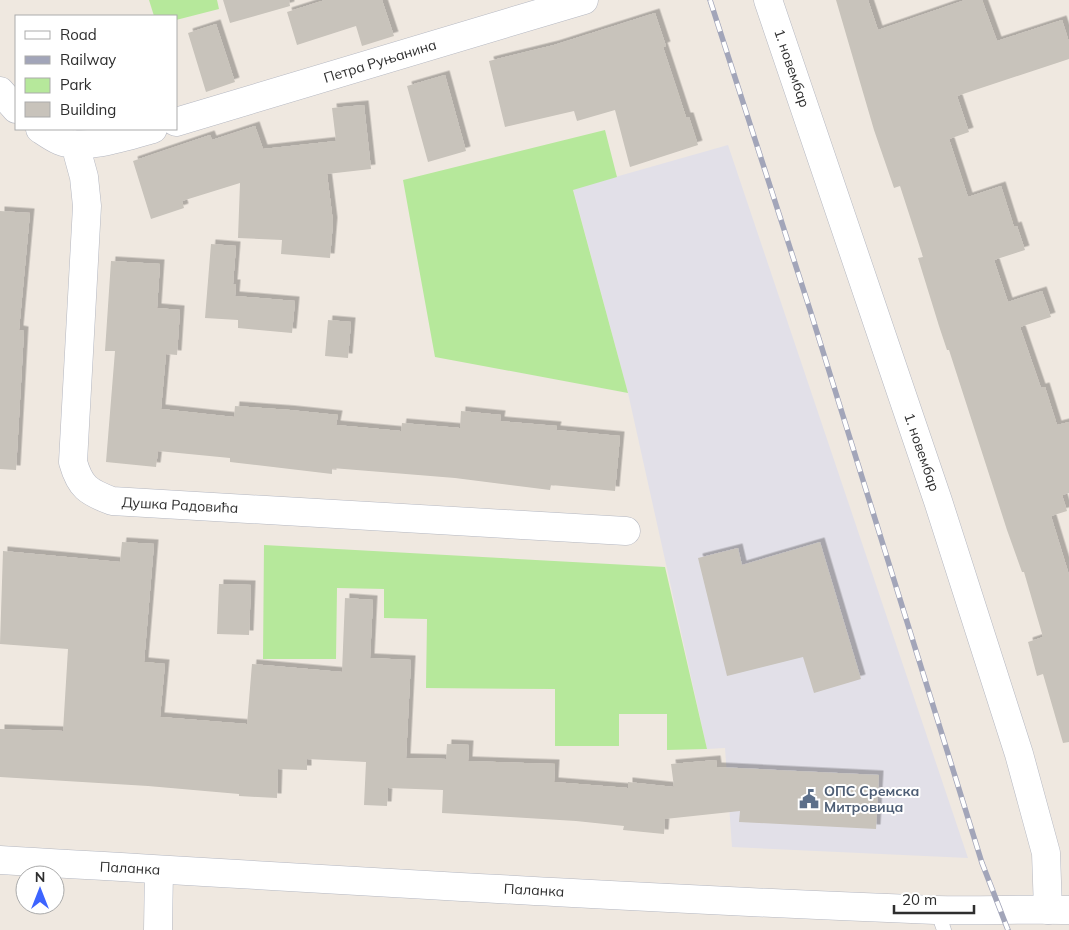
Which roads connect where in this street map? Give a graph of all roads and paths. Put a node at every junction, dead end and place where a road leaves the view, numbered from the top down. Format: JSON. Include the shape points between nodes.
{"nodes":[{"id":1,"x":584,"y":0,"type":"edge"},
{"id":2,"x":768,"y":0,"type":"edge"},
{"id":3,"x":0,"y":91,"type":"edge"},
{"id":4,"x":15,"y":108,"type":"edge"},
{"id":5,"x":178,"y":121,"type":"edge"},
{"id":6,"x":42,"y":130,"type":"edge"},
{"id":7,"x":148,"y":130,"type":"edge"},
{"id":8,"x":75,"y":144,"type":"junction"},
{"id":9,"x":626,"y":531,"type":"dead end"},
{"id":10,"x":0,"y":860,"type":"edge"},
{"id":11,"x":159,"y":870,"type":"junction"},
{"id":12,"x":1058,"y":910,"type":"edge"},
{"id":13,"x":940,"y":920,"type":"edge"},
{"id":14,"x":158,"y":930,"type":"edge"}],
"edges":[{"from":1,"to":5,"type":"street","name":"Петра Руњанина"},
{"from":2,"to":12,"type":"street","name":"1. новембар","via":[[938,501],[1019,754]]},
{"from":3,"to":4,"type":"street"},
{"from":6,"to":8,"type":"street","via":[[61,141]]},
{"from":7,"to":8,"type":"street","via":[[100,142]]},
{"from":8,"to":9,"type":"street","name":"Душка Радовића","via":[[84,177],[87,206],[73,462],[78,478],[92,494],[112,501]]},
{"from":10,"to":11,"type":"street","name":"Паланка"},
{"from":11,"to":13,"type":"street","name":"Паланка"},
{"from":11,"to":14,"type":"street"},
{"from":12,"to":13,"type":"street","name":"Паланка"}]}
